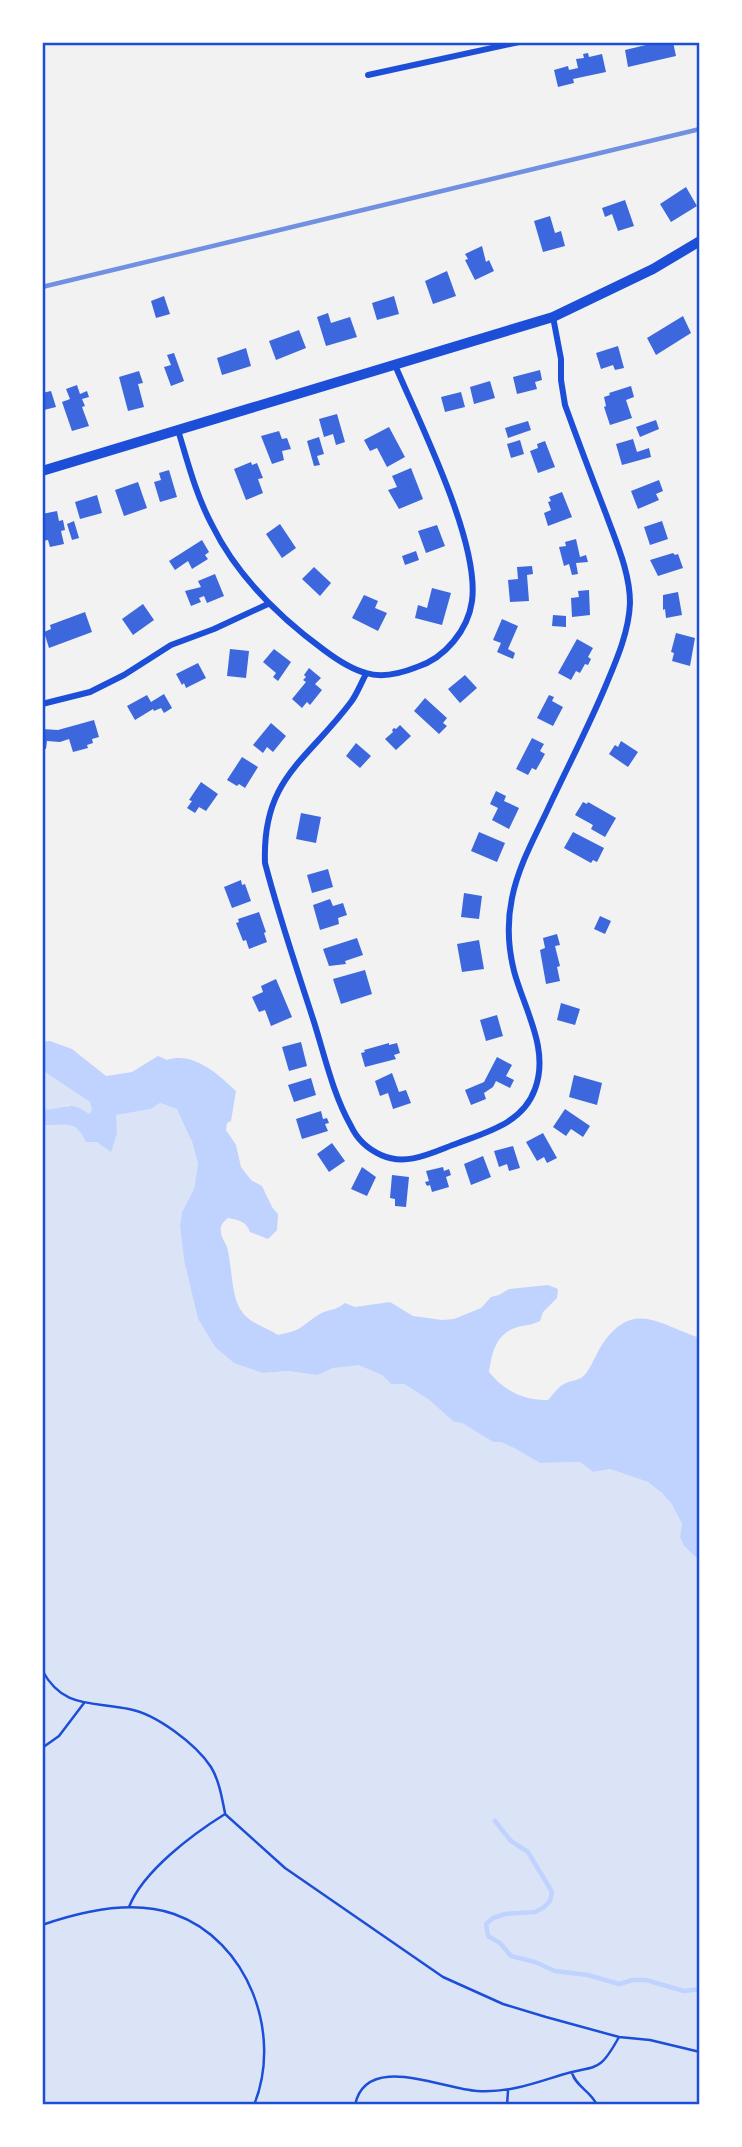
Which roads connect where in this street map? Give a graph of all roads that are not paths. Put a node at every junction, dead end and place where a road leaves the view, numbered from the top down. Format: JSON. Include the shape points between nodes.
{"nodes":[{"id":1,"x":519,"y":42,"type":"edge"},
{"id":2,"x":368,"y":75,"type":"dead end"},
{"id":3,"x":700,"y":241,"type":"edge"},
{"id":4,"x":553,"y":317,"type":"junction"},
{"id":5,"x":395,"y":365,"type":"junction"},
{"id":6,"x":178,"y":430,"type":"junction"},
{"id":7,"x":42,"y":471,"type":"edge"},
{"id":8,"x":268,"y":604,"type":"junction"},
{"id":9,"x":366,"y":674,"type":"junction"},
{"id":10,"x":42,"y":704,"type":"edge"}],
"edges":[{"from":1,"to":2,"type":"street"},
{"from":3,"to":4,"type":"main road"},
{"from":4,"to":5,"type":"main road"},
{"from":4,"to":9,"type":"street","via":[[565,405],[623,561],[630,603],[618,656],[514,884],[509,940],[514,971],[535,1033],[539,1058],[535,1091],[516,1117],[499,1128],[424,1156],[400,1160],[366,1147],[351,1128],[265,863],[264,842],[275,795],[352,701]]},
{"from":5,"to":6,"type":"main road"},
{"from":5,"to":9,"type":"street","via":[[458,517],[470,564],[472,600],[451,645],[428,663],[399,674]]},
{"from":6,"to":7,"type":"main road"},
{"from":6,"to":8,"type":"street","via":[[213,528]]},
{"from":8,"to":9,"type":"street","via":[[340,662]]},
{"from":8,"to":10,"type":"street","via":[[171,645],[90,692]]}]}
